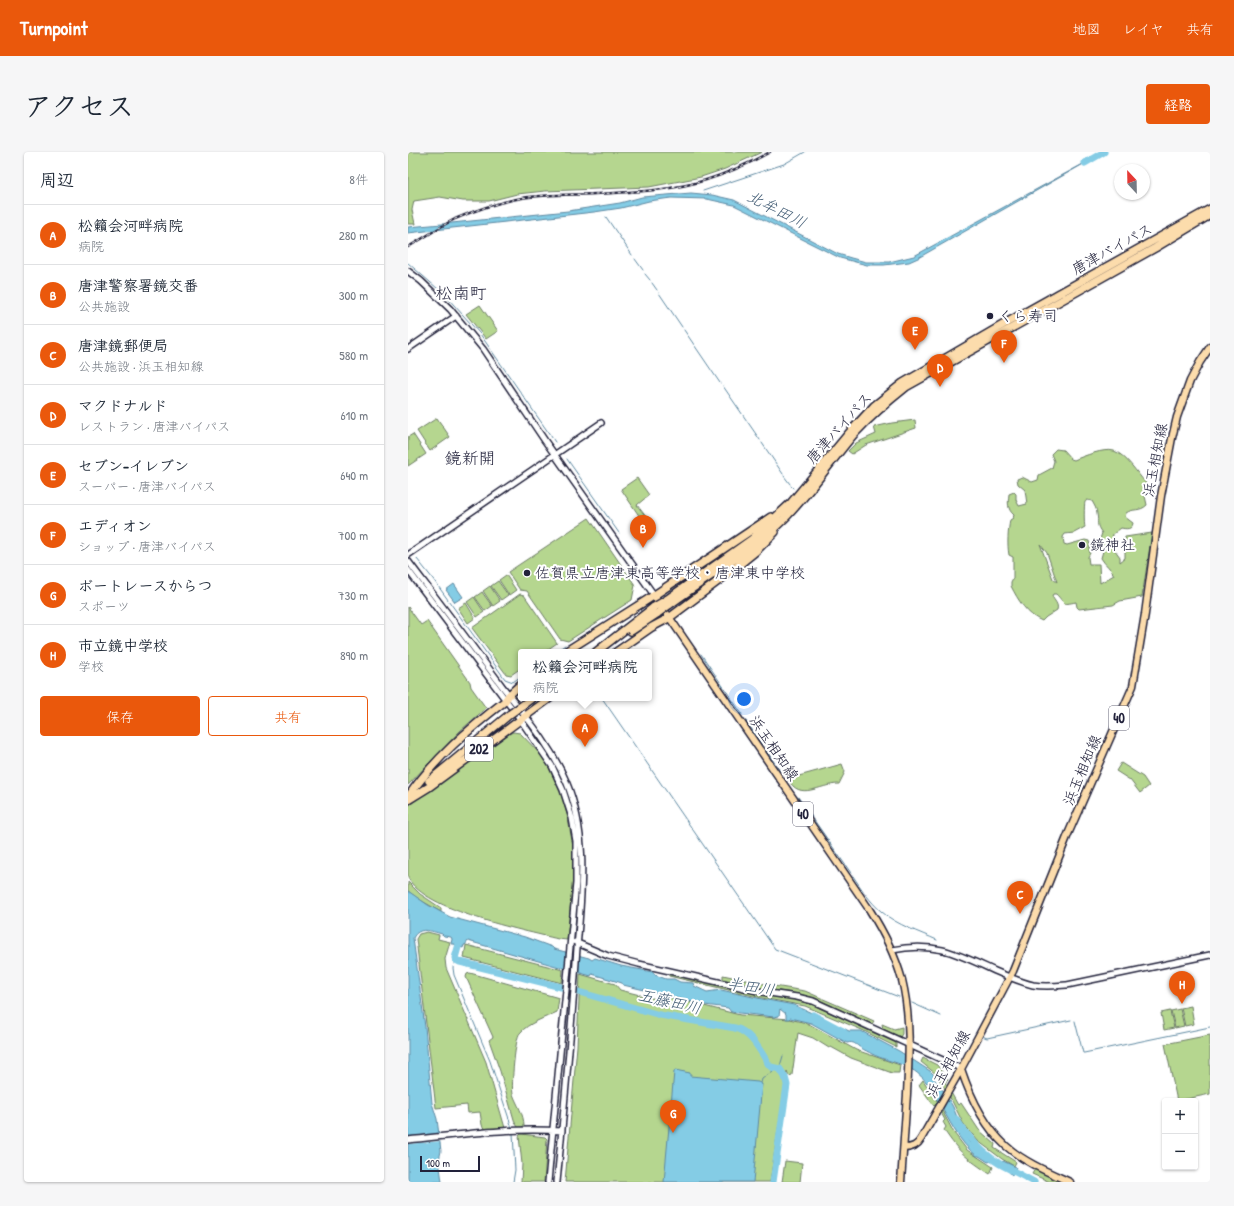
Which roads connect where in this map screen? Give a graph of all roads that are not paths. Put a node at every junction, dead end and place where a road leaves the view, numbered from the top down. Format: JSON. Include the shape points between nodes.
{"nodes":[{"id":1,"x":1210,"y":209,"type":"edge"},
{"id":2,"x":1210,"y":215,"type":"edge"},
{"id":3,"x":408,"y":271,"type":"edge"},
{"id":4,"x":456,"y":316,"type":"junction"},
{"id":5,"x":1210,"y":347,"type":"edge"},
{"id":6,"x":408,"y":349,"type":"edge"},
{"id":7,"x":601,"y":423,"type":"dead end"},
{"id":8,"x":555,"y":455,"type":"junction"},
{"id":9,"x":794,"y":504,"type":"junction"},
{"id":10,"x":408,"y":555,"type":"edge"},
{"id":11,"x":408,"y":561,"type":"edge"},
{"id":12,"x":408,"y":570,"type":"edge"},
{"id":13,"x":654,"y":595,"type":"junction"},
{"id":14,"x":669,"y":618,"type":"junction"},
{"id":15,"x":570,"y":649,"type":"edge"},
{"id":16,"x":602,"y":649,"type":"edge"},
{"id":17,"x":620,"y":649,"type":"edge"},
{"id":18,"x":518,"y":687,"type":"edge"},
{"id":19,"x":507,"y":698,"type":"junction"},
{"id":20,"x":528,"y":701,"type":"edge"},
{"id":21,"x":546,"y":701,"type":"edge"},
{"id":22,"x":522,"y":717,"type":"junction"},
{"id":23,"x":408,"y":799,"type":"edge"},
{"id":24,"x":575,"y":942,"type":"junction"},
{"id":25,"x":892,"y":950,"type":"junction"},
{"id":26,"x":1210,"y":955,"type":"edge"},
{"id":27,"x":1010,"y":977,"type":"junction"},
{"id":28,"x":909,"y":1047,"type":"junction"},
{"id":29,"x":961,"y":1069,"type":"junction"},
{"id":30,"x":553,"y":1130,"type":"junction"},
{"id":31,"x":562,"y":1131,"type":"junction"},
{"id":32,"x":408,"y":1140,"type":"edge"},
{"id":33,"x":904,"y":1148,"type":"junction"},
{"id":34,"x":548,"y":1182,"type":"edge"},
{"id":35,"x":557,"y":1182,"type":"edge"},
{"id":36,"x":901,"y":1182,"type":"edge"},
{"id":37,"x":1070,"y":1182,"type":"edge"}],
"edges":[{"from":1,"to":9,"type":"highway","name":"唐津バイパス","via":[[903,383],[874,406],[850,432]]},
{"from":2,"to":9,"type":"highway","name":"唐津バイパス","via":[[906,387],[877,410]]},
{"from":3,"to":4,"type":"street"},
{"from":4,"to":6,"type":"street"},
{"from":4,"to":8,"type":"street","via":[[483,349]]},
{"from":5,"to":27,"type":"main road","name":"浜玉相知線","number":"40","via":[[1190,382],[1172,438],[1133,686]]},
{"from":7,"to":8,"type":"street"},
{"from":8,"to":10,"type":"street"},
{"from":8,"to":13,"type":"street"},
{"from":9,"to":13,"type":"highway"},
{"from":9,"to":14,"type":"highway","via":[[788,519],[756,551]]},
{"from":9,"to":16,"type":"highway","name":"唐津バイパス","bridge":true,"via":[[709,573]]},
{"from":11,"to":19,"type":"street"},
{"from":12,"to":19,"type":"street"},
{"from":13,"to":14,"type":"main road","name":"浜玉相知線","number":"40"},
{"from":13,"to":15,"type":"highway"},
{"from":14,"to":17,"type":"highway"},
{"from":14,"to":25,"type":"main road","name":"浜玉相知線","number":"40","via":[[869,908]]},
{"from":18,"to":19,"type":"highway","number":"202"},
{"from":19,"to":22,"type":"street"},
{"from":19,"to":23,"type":"highway","number":"202","via":[[472,726],[429,770]]},
{"from":20,"to":23,"type":"highway","number":"202","bridge":true},
{"from":21,"to":22,"type":"highway","number":"202"},
{"from":22,"to":23,"type":"highway","number":"202","via":[[429,787]]},
{"from":22,"to":24,"type":"street","via":[[543,738],[555,759],[577,816],[582,851],[582,878]]},
{"from":24,"to":28,"type":"street","via":[[608,956],[639,964],[808,1000]]},
{"from":24,"to":30,"type":"street","via":[[566,995]]},
{"from":24,"to":31,"type":"street","via":[[574,997]]},
{"from":25,"to":27,"type":"street","via":[[918,947],[942,949]]},
{"from":25,"to":28,"type":"main road","name":"浜玉相知線","number":"40","via":[[902,979],[909,1023]]},
{"from":26,"to":27,"type":"street","via":[[1067,985],[1033,985]]},
{"from":27,"to":29,"type":"main road","name":"浜玉相知線","number":"40"},
{"from":28,"to":29,"type":"street"},
{"from":28,"to":33,"type":"main road","name":"浜玉相知線","number":"40"},
{"from":29,"to":33,"type":"main road","name":"浜玉相知線","number":"40","via":[[916,1146]]},
{"from":29,"to":37,"type":"main road","via":[[970,1093],[996,1136],[1038,1167]]},
{"from":30,"to":31,"type":"street"},
{"from":30,"to":32,"type":"street","via":[[518,1130]]},
{"from":30,"to":34,"type":"street"},
{"from":31,"to":35,"type":"street"},
{"from":33,"to":36,"type":"main road","name":"浜玉相知線","number":"40"}]}
